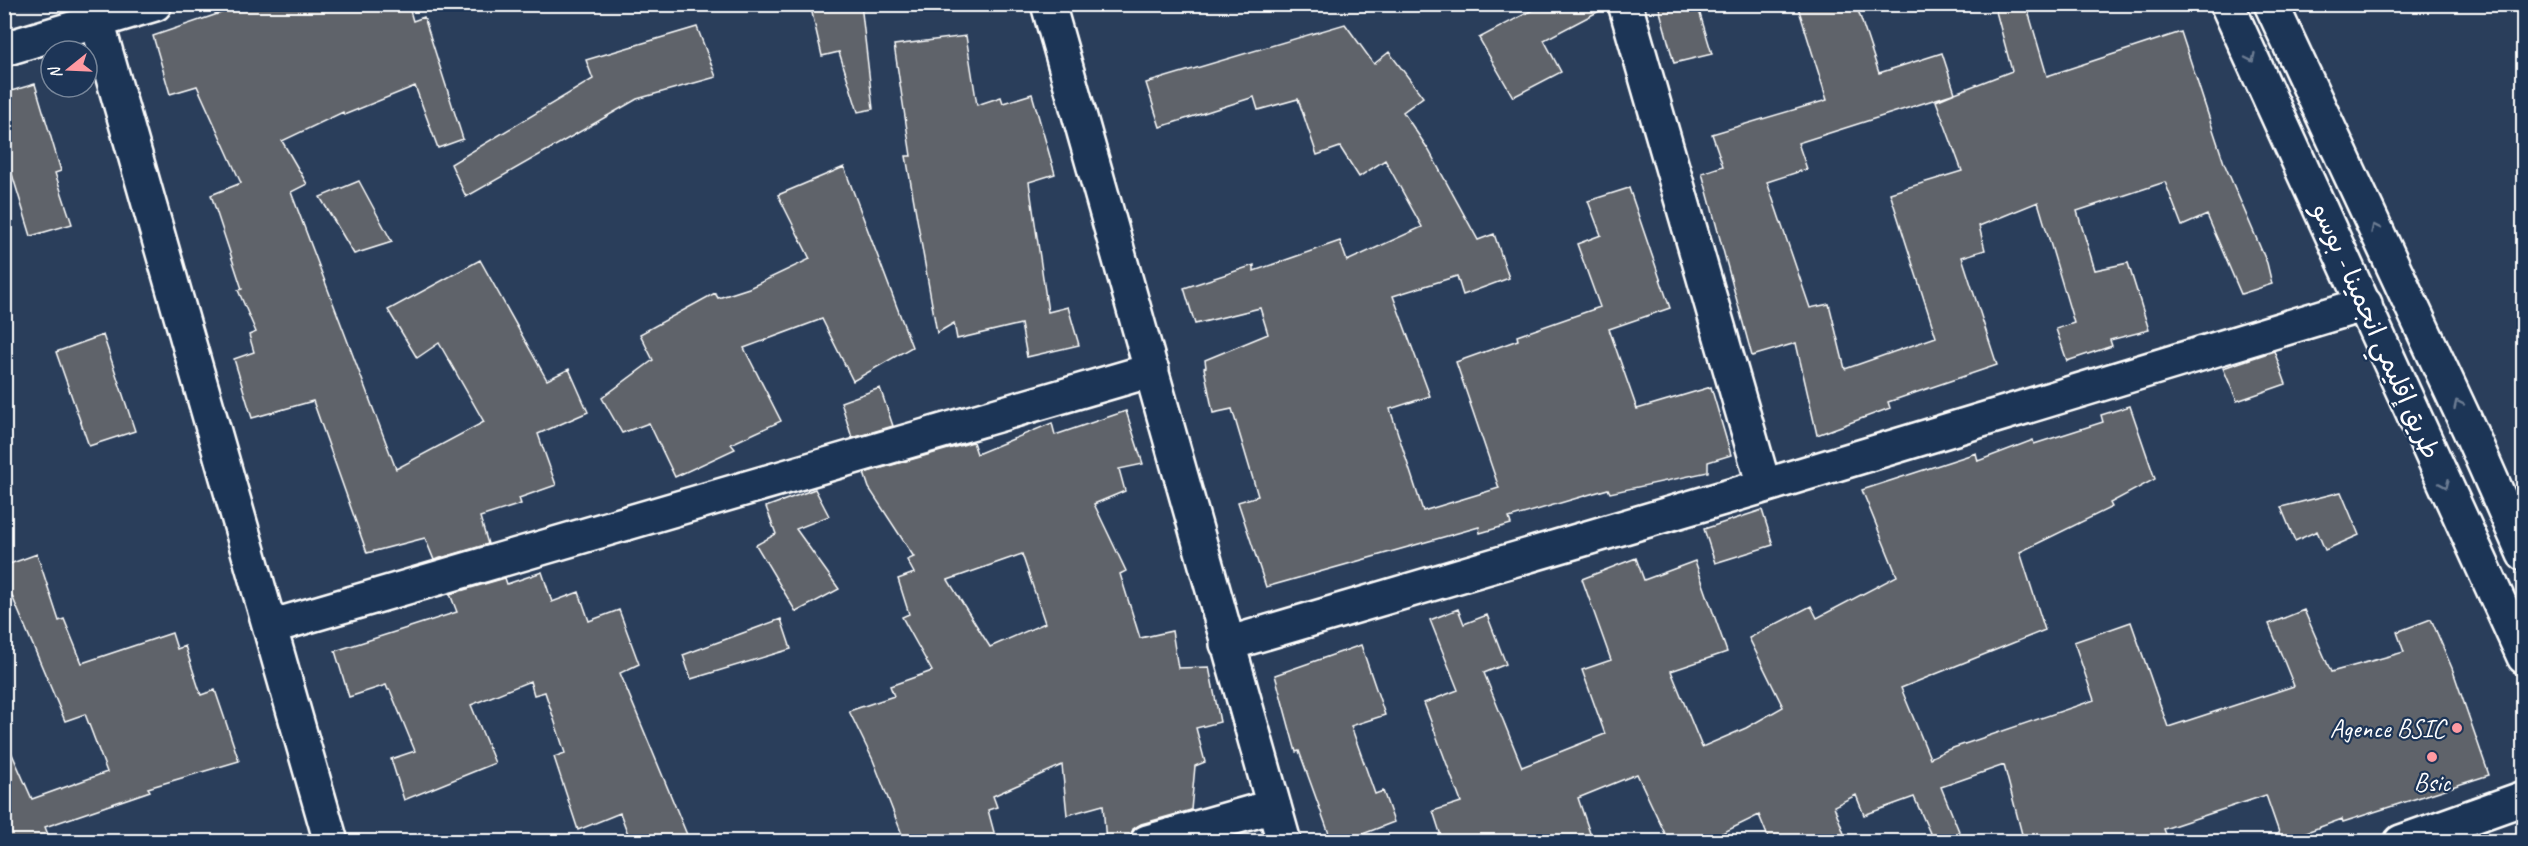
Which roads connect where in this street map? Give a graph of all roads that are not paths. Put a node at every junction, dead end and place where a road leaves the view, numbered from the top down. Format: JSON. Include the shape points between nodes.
{"nodes":[{"id":1,"x":155,"y":4,"type":"edge"},
{"id":2,"x":1048,"y":4,"type":"edge"},
{"id":3,"x":1625,"y":4,"type":"edge"},
{"id":4,"x":2227,"y":4,"type":"edge"},
{"id":5,"x":2271,"y":4,"type":"edge"},
{"id":6,"x":95,"y":13,"type":"edge"},
{"id":7,"x":4,"y":49,"type":"edge"},
{"id":8,"x":2365,"y":304,"type":"junction"},
{"id":9,"x":1152,"y":370,"type":"junction"},
{"id":10,"x":1764,"y":486,"type":"junction"},
{"id":11,"x":2523,"y":554,"type":"edge"},
{"id":12,"x":270,"y":627,"type":"junction"},
{"id":13,"x":1227,"y":644,"type":"junction"},
{"id":14,"x":2523,"y":657,"type":"edge"},
{"id":15,"x":2523,"y":798,"type":"edge"},
{"id":16,"x":1274,"y":806,"type":"junction"},
{"id":17,"x":331,"y":842,"type":"edge"},
{"id":18,"x":1147,"y":842,"type":"edge"},
{"id":19,"x":1284,"y":842,"type":"edge"},
{"id":20,"x":2401,"y":842,"type":"edge"}],
"edges":[{"from":1,"to":6,"type":"street"},
{"from":2,"to":9,"type":"street"},
{"from":3,"to":10,"type":"street"},
{"from":4,"to":8,"type":"street","name":"طريق إقليمي انجمينا - بوسو","one_way":true},
{"from":11,"to":5,"type":"street","name":"طريق إقليمي انجمينا - بوسو","one_way":true},
{"from":6,"to":7,"type":"street"},
{"from":6,"to":12,"type":"street"},
{"from":8,"to":10,"type":"street"},
{"from":8,"to":14,"type":"street","name":"طريق إقليمي انجمينا - بوسو","one_way":true},
{"from":9,"to":12,"type":"street"},
{"from":9,"to":13,"type":"street"},
{"from":10,"to":13,"type":"street"},
{"from":12,"to":17,"type":"street"},
{"from":13,"to":16,"type":"street"},
{"from":15,"to":20,"type":"street"},
{"from":16,"to":18,"type":"street"},
{"from":16,"to":19,"type":"street"}]}
